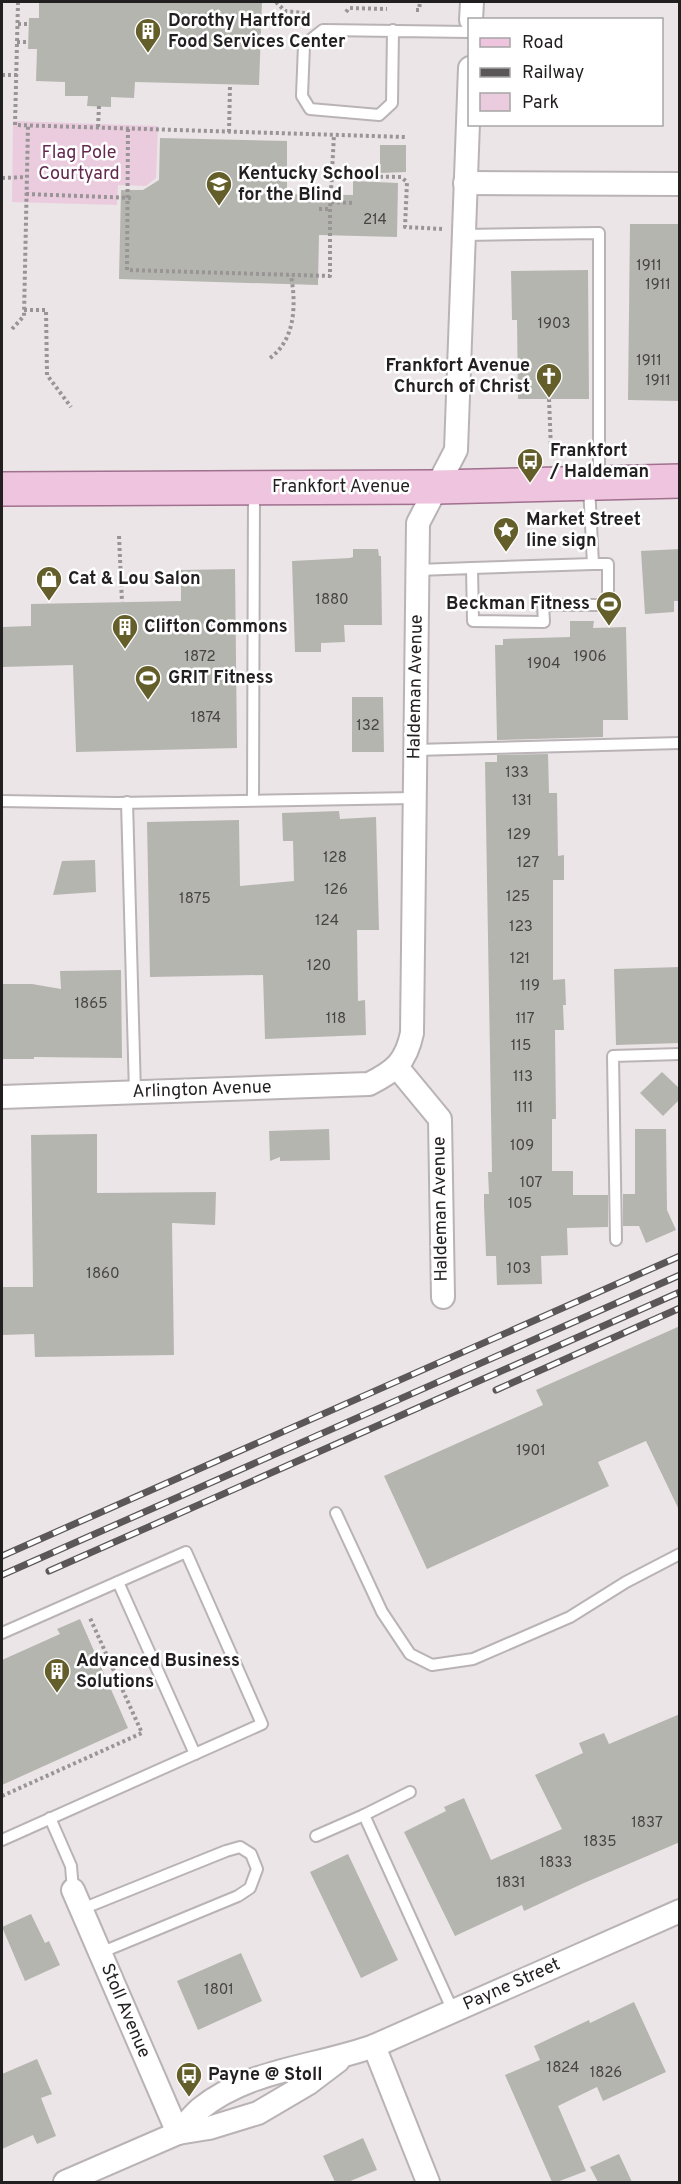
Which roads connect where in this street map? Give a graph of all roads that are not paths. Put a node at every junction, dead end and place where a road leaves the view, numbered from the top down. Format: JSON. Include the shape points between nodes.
{"nodes":[{"id":1,"x":472,"y":2,"type":"edge"},
{"id":2,"x":471,"y":18,"type":"edge"},
{"id":3,"x":393,"y":30,"type":"junction"},
{"id":4,"x":468,"y":32,"type":"edge"},
{"id":5,"x":468,"y":114,"type":"edge"},
{"id":6,"x":465,"y":183,"type":"junction"},
{"id":7,"x":680,"y":184,"type":"edge"},
{"id":8,"x":453,"y":232,"type":"junction"},
{"id":9,"x":680,"y":481,"type":"edge"},
{"id":10,"x":594,"y":483,"type":"junction"},
{"id":11,"x":437,"y":487,"type":"junction"},
{"id":12,"x":254,"y":488,"type":"junction"},
{"id":13,"x":2,"y":489,"type":"edge"},
{"id":14,"x":593,"y":564,"type":"junction"},
{"id":15,"x":472,"y":568,"type":"junction"},
{"id":16,"x":417,"y":570,"type":"junction"},
{"id":17,"x":680,"y":743,"type":"edge"},
{"id":18,"x":415,"y":750,"type":"junction"},
{"id":19,"x":414,"y":798,"type":"junction"},
{"id":20,"x":253,"y":800,"type":"junction"},
{"id":21,"x":2,"y":801,"type":"edge"},
{"id":22,"x":127,"y":802,"type":"junction"},
{"id":23,"x":680,"y":1054,"type":"edge"},
{"id":24,"x":397,"y":1067,"type":"junction"},
{"id":25,"x":135,"y":1093,"type":"junction"},
{"id":26,"x":2,"y":1097,"type":"edge"},
{"id":27,"x":616,"y":1240,"type":"dead end"},
{"id":28,"x":443,"y":1297,"type":"dead end"},
{"id":29,"x":336,"y":1513,"type":"dead end"},
{"id":30,"x":680,"y":1554,"type":"edge"},
{"id":31,"x":118,"y":1582,"type":"junction"},
{"id":32,"x":2,"y":1633,"type":"edge"},
{"id":33,"x":195,"y":1754,"type":"junction"},
{"id":34,"x":410,"y":1792,"type":"dead end"},
{"id":35,"x":364,"y":1815,"type":"junction"},
{"id":36,"x":50,"y":1818,"type":"junction"},
{"id":37,"x":316,"y":1836,"type":"dead end"},
{"id":38,"x":2,"y":1840,"type":"edge"},
{"id":39,"x":77,"y":1900,"type":"junction"},
{"id":40,"x":680,"y":1911,"type":"edge"},
{"id":41,"x":100,"y":1953,"type":"junction"},
{"id":42,"x":453,"y":2011,"type":"junction"},
{"id":43,"x":374,"y":2046,"type":"junction"},
{"id":44,"x":344,"y":2057,"type":"junction"},
{"id":45,"x":178,"y":2133,"type":"junction"},
{"id":46,"x":65,"y":2182,"type":"edge"},
{"id":47,"x":428,"y":2182,"type":"edge"}],
"edges":[{"from":1,"to":2,"type":"street"},
{"from":3,"to":3,"type":"lane","via":[[323,30],[304,45],[302,96],[310,109],[379,115],[392,103]]},
{"from":3,"to":4,"type":"lane"},
{"from":5,"to":6,"type":"street","name":"Haldeman Avenue"},
{"from":6,"to":7,"type":"street"},
{"from":6,"to":8,"type":"street","name":"Haldeman Avenue"},
{"from":8,"to":10,"type":"lane","via":[[599,233]]},
{"from":8,"to":11,"type":"street","name":"Haldeman Avenue","via":[[456,450]]},
{"from":9,"to":10,"type":"main road","name":"Frankfort Avenue"},
{"from":10,"to":11,"type":"main road","name":"Frankfort Avenue"},
{"from":10,"to":14,"type":"lane"},
{"from":11,"to":12,"type":"main road","name":"Frankfort Avenue"},
{"from":11,"to":16,"type":"street","name":"Haldeman Avenue","via":[[418,523]]},
{"from":12,"to":13,"type":"main road","name":"Frankfort Avenue"},
{"from":12,"to":20,"type":"lane"},
{"from":14,"to":15,"type":"lane"},
{"from":14,"to":15,"type":"lane","via":[[608,564],[609,605],[543,605],[544,622],[473,621]]},
{"from":15,"to":16,"type":"lane"},
{"from":16,"to":18,"type":"street","name":"Haldeman Avenue"},
{"from":17,"to":18,"type":"lane"},
{"from":18,"to":19,"type":"street","name":"Haldeman Avenue"},
{"from":19,"to":20,"type":"lane"},
{"from":19,"to":24,"type":"street","name":"Haldeman Avenue","via":[[412,1033],[409,1048]]},
{"from":20,"to":22,"type":"lane"},
{"from":21,"to":22,"type":"lane"},
{"from":22,"to":25,"type":"lane"},
{"from":23,"to":27,"type":"lane","via":[[613,1056]]},
{"from":24,"to":25,"type":"street","name":"Arlington Avenue","via":[[369,1084]]},
{"from":24,"to":28,"type":"street","name":"Haldeman Avenue","via":[[440,1119]]},
{"from":25,"to":26,"type":"street","name":"Arlington Avenue"},
{"from":29,"to":30,"type":"lane","via":[[382,1612],[410,1654],[432,1665],[473,1659],[570,1617]]},
{"from":31,"to":32,"type":"lane"},
{"from":31,"to":33,"type":"lane"},
{"from":31,"to":33,"type":"lane","via":[[186,1552],[262,1724]]},
{"from":33,"to":36,"type":"lane"},
{"from":34,"to":35,"type":"lane"},
{"from":35,"to":37,"type":"lane"},
{"from":35,"to":42,"type":"lane"},
{"from":36,"to":38,"type":"lane"},
{"from":36,"to":39,"type":"lane","via":[[71,1866]]},
{"from":39,"to":41,"type":"street","name":"Stoll Avenue"},
{"from":39,"to":41,"type":"lane","via":[[240,1847],[251,1854],[257,1869],[250,1888],[238,1896]]},
{"from":40,"to":42,"type":"street","name":"Payne Street"},
{"from":41,"to":45,"type":"street","name":"Stoll Avenue"},
{"from":42,"to":43,"type":"street","name":"Payne Street"},
{"from":43,"to":44,"type":"street","name":"Payne Street"},
{"from":43,"to":47,"type":"street"},
{"from":44,"to":45,"type":"street","name":"Payne Street","via":[[258,2113]]},
{"from":44,"to":45,"type":"street","name":"Payne Street","via":[[246,2083],[201,2109]]},
{"from":45,"to":46,"type":"street","name":"Payne Street"}]}
